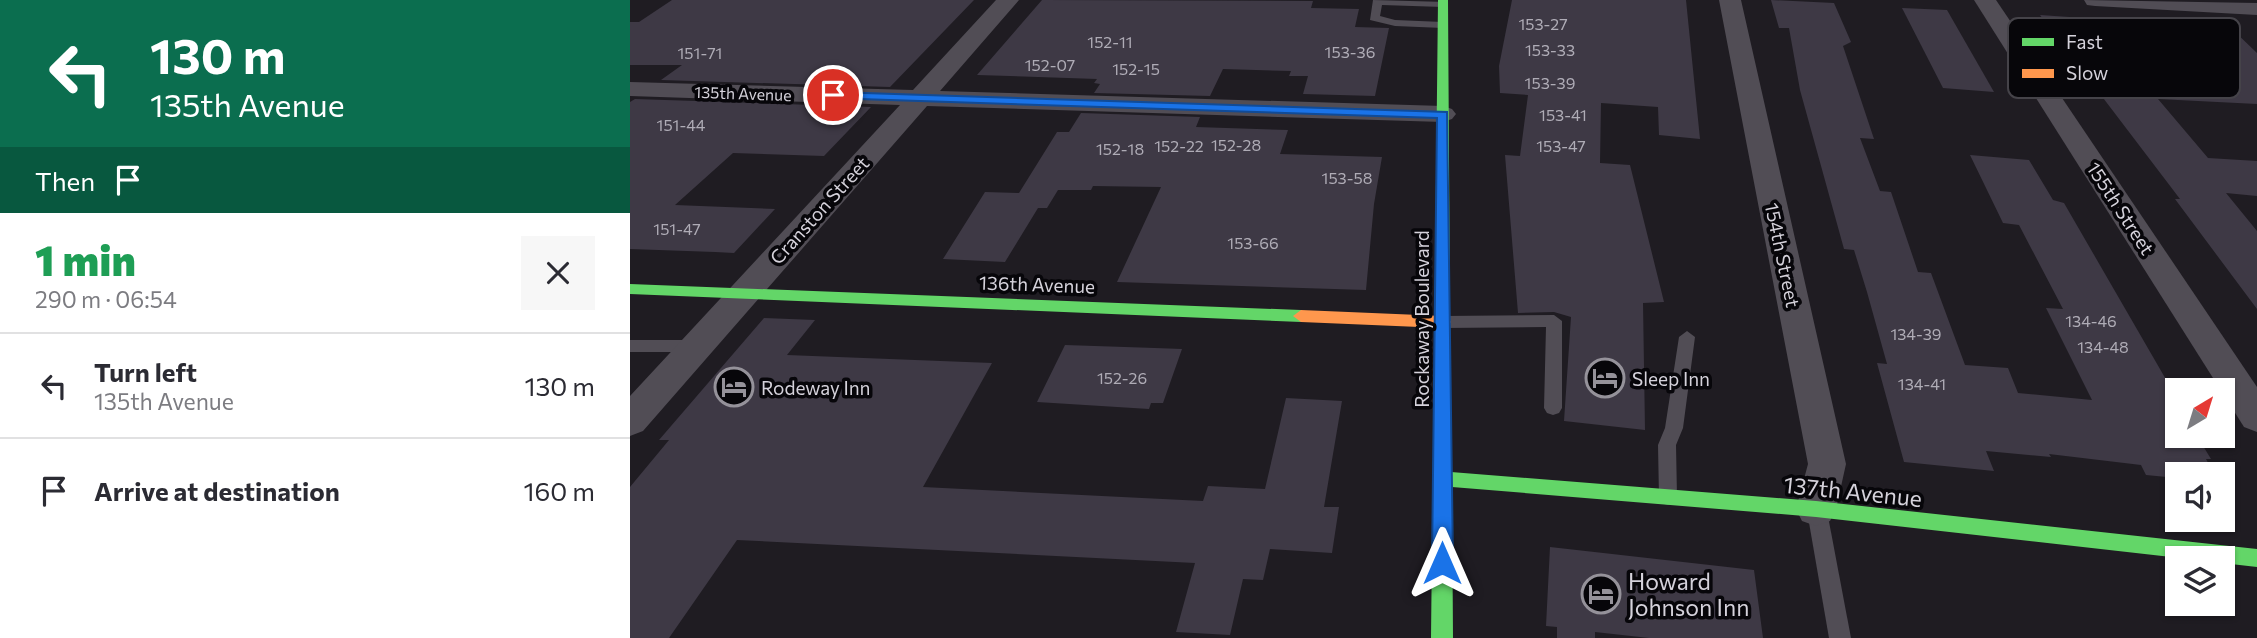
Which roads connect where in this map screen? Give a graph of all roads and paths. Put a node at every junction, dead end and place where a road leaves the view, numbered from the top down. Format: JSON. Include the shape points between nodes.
{"nodes":[{"id":1,"x":1008,"y":0,"type":"edge"},
{"id":2,"x":1730,"y":0,"type":"edge"},
{"id":3,"x":1985,"y":0,"type":"edge"},
{"id":4,"x":2095,"y":0,"type":"edge"},
{"id":5,"x":1378,"y":1,"type":"edge"},
{"id":6,"x":1443,"y":2,"type":"edge"},
{"id":7,"x":2252,"y":8,"type":"edge"},
{"id":8,"x":1443,"y":25,"type":"junction"},
{"id":9,"x":2008,"y":35,"type":"edge"},
{"id":10,"x":630,"y":89,"type":"edge"},
{"id":11,"x":919,"y":98,"type":"junction"},
{"id":12,"x":2049,"y":98,"type":"edge"},
{"id":13,"x":1443,"y":114,"type":"junction"},
{"id":14,"x":630,"y":289,"type":"edge"},
{"id":15,"x":745,"y":293,"type":"junction"},
{"id":16,"x":1443,"y":322,"type":"junction"},
{"id":17,"x":1687,"y":337,"type":"dead end"},
{"id":18,"x":630,"y":346,"type":"edge"},
{"id":19,"x":698,"y":346,"type":"junction"},
{"id":20,"x":1553,"y":408,"type":"dead end"},
{"id":21,"x":2257,"y":417,"type":"edge"},
{"id":22,"x":630,"y":421,"type":"edge"},
{"id":23,"x":1443,"y":479,"type":"junction"},
{"id":24,"x":1668,"y":497,"type":"junction"},
{"id":25,"x":1816,"y":509,"type":"junction"},
{"id":26,"x":2257,"y":558,"type":"edge"},
{"id":27,"x":1442,"y":638,"type":"edge"},
{"id":28,"x":1840,"y":638,"type":"edge"}],
"edges":[{"from":1,"to":11,"type":"street","name":"Cranston Street"},
{"from":2,"to":25,"type":"street","name":"154th Street","via":[[1828,464]]},
{"from":3,"to":9,"type":"street","name":"155th Street"},
{"from":4,"to":7,"type":"street"},
{"from":5,"to":6,"type":"lane"},
{"from":5,"to":8,"type":"lane","via":[[1374,18]]},
{"from":6,"to":8,"type":"street","name":"Rockaway Boulevard"},
{"from":8,"to":13,"type":"street","name":"Rockaway Boulevard"},
{"from":10,"to":11,"type":"street","name":"135th Avenue"},
{"from":11,"to":13,"type":"street","name":"135th Avenue"},
{"from":11,"to":15,"type":"street","name":"Cranston Street"},
{"from":12,"to":21,"type":"street","name":"155th Street"},
{"from":13,"to":16,"type":"street","name":"Rockaway Boulevard"},
{"from":14,"to":15,"type":"street","name":"136th Avenue"},
{"from":15,"to":16,"type":"street","name":"136th Avenue"},
{"from":15,"to":19,"type":"street","name":"Cranston Street"},
{"from":16,"to":20,"type":"lane","via":[[1554,321]]},
{"from":16,"to":23,"type":"street","name":"Rockaway Boulevard"},
{"from":17,"to":24,"type":"lane","via":[[1674,428],[1667,445]]},
{"from":18,"to":19,"type":"lane"},
{"from":19,"to":22,"type":"street","name":"Cranston Street"},
{"from":23,"to":24,"type":"street","name":"137th Avenue"},
{"from":23,"to":27,"type":"street","name":"Rockaway Boulevard"},
{"from":24,"to":25,"type":"street","name":"137th Avenue"},
{"from":25,"to":26,"type":"street","name":"137th Avenue"},
{"from":25,"to":28,"type":"lane"}]}
